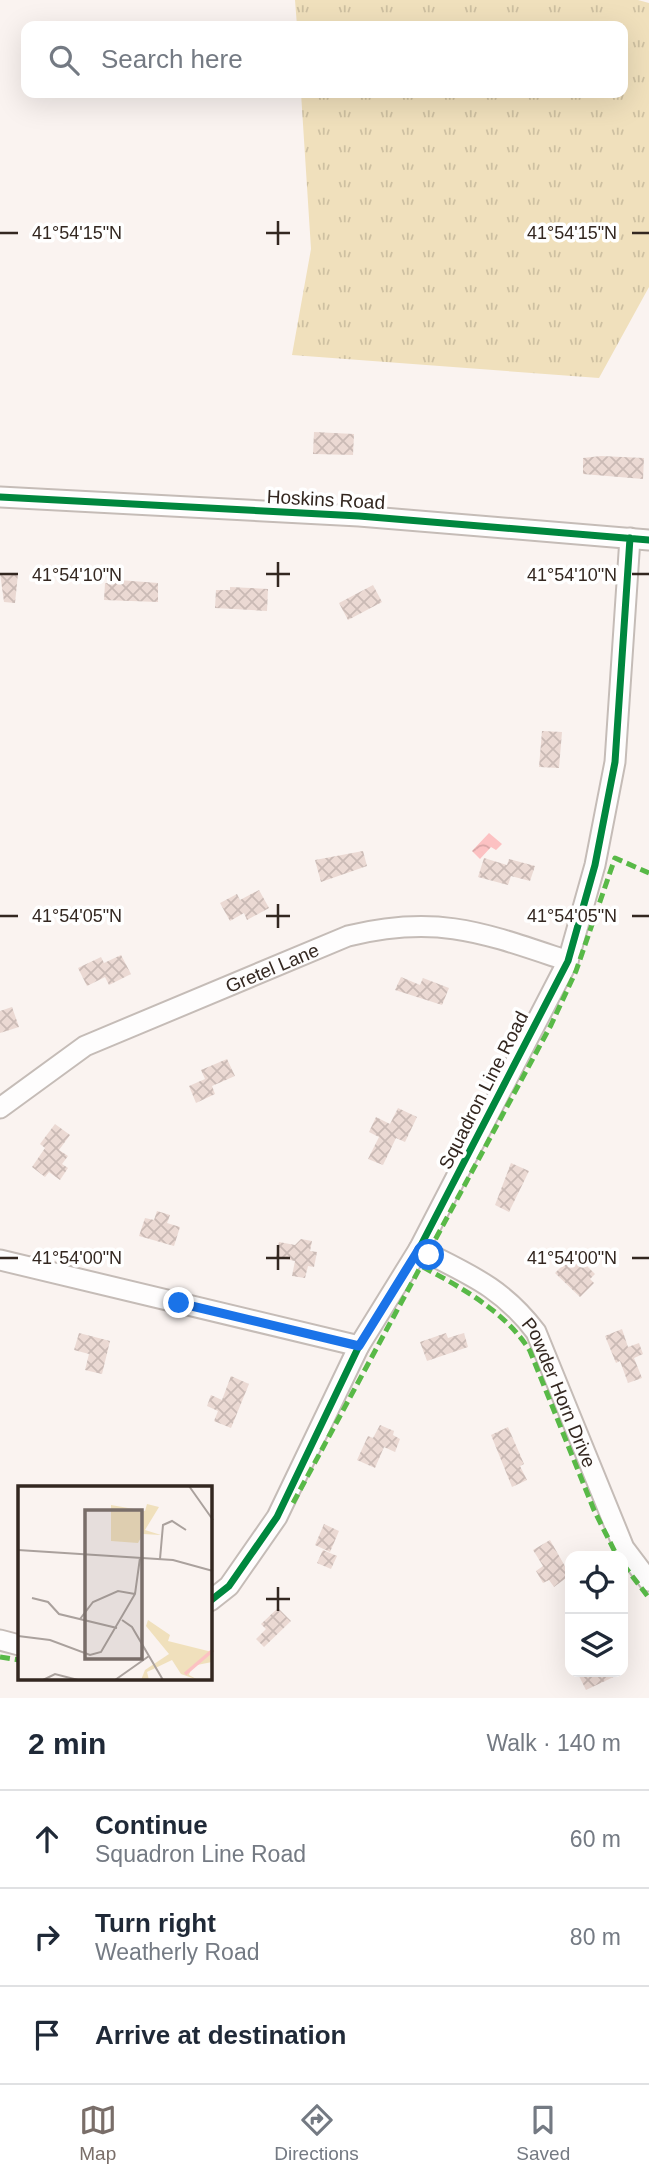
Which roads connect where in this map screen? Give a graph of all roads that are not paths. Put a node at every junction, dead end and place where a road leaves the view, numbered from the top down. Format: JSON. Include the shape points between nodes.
{"nodes":[{"id":1,"x":0,"y":497,"type":"edge"},
{"id":2,"x":640,"y":539,"type":"edge"},
{"id":3,"x":568,"y":961,"type":"junction"},
{"id":4,"x":0,"y":1108,"type":"edge"},
{"id":5,"x":419,"y":1249,"type":"junction"},
{"id":6,"x":0,"y":1260,"type":"edge"},
{"id":7,"x":359,"y":1346,"type":"junction"},
{"id":8,"x":649,"y":1581,"type":"edge"},
{"id":9,"x":212,"y":1599,"type":"edge"},
{"id":10,"x":0,"y":1640,"type":"edge"},
{"id":11,"x":18,"y":1645,"type":"edge"}],
"edges":[{"from":1,"to":2,"type":"street","name":"Hoskins Road","via":[[359,516]]},
{"from":2,"to":3,"type":"street","name":"Squadron Line Road","via":[[614,762],[595,864]]},
{"from":3,"to":4,"type":"street","name":"Gretel Lane","via":[[481,932],[432,925],[387,927],[348,936],[85,1046]]},
{"from":3,"to":5,"type":"street","name":"Squadron Line Road"},
{"from":5,"to":7,"type":"street","name":"Squadron Line Road"},
{"from":5,"to":8,"type":"street","name":"Powder Horn Drive","via":[[494,1287],[536,1332],[624,1548]]},
{"from":6,"to":7,"type":"street"},
{"from":7,"to":9,"type":"street","name":"Squadron Line Road","via":[[277,1517],[229,1586]]},
{"from":10,"to":11,"type":"street"}]}
